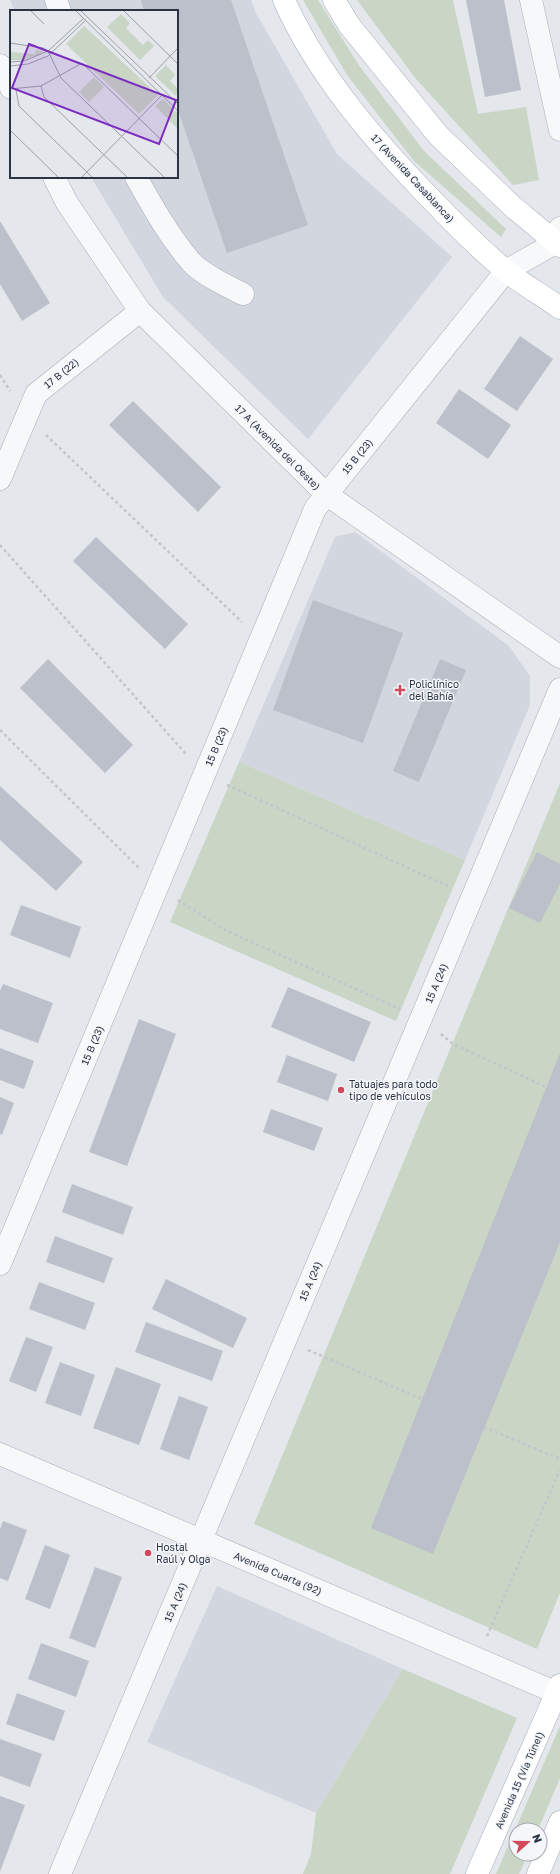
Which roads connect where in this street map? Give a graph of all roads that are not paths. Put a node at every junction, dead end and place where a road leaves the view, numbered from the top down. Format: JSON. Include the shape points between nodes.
{"nodes":[{"id":1,"x":56,"y":0,"type":"edge"},
{"id":2,"x":284,"y":0,"type":"edge"},
{"id":3,"x":334,"y":0,"type":"edge"},
{"id":4,"x":531,"y":0,"type":"edge"},
{"id":5,"x":60,"y":10,"type":"edge"},
{"id":6,"x":0,"y":65,"type":"edge"},
{"id":7,"x":10,"y":86,"type":"edge"},
{"id":8,"x":560,"y":130,"type":"edge"},
{"id":9,"x":54,"y":178,"type":"edge"},
{"id":10,"x":137,"y":178,"type":"edge"},
{"id":11,"x":558,"y":239,"type":"edge"},
{"id":12,"x":506,"y":270,"type":"junction"},
{"id":13,"x":243,"y":294,"type":"dead end"},
{"id":14,"x":560,"y":308,"type":"edge"},
{"id":15,"x":140,"y":311,"type":"junction"},
{"id":16,"x":0,"y":479,"type":"edge"},
{"id":17,"x":326,"y":494,"type":"junction"},
{"id":18,"x":560,"y":657,"type":"edge"},
{"id":19,"x":560,"y":689,"type":"edge"},
{"id":20,"x":0,"y":1264,"type":"edge"},
{"id":21,"x":0,"y":1454,"type":"edge"},
{"id":22,"x":201,"y":1540,"type":"junction"},
{"id":23,"x":558,"y":1689,"type":"edge"},
{"id":24,"x":560,"y":1822,"type":"edge"},
{"id":25,"x":60,"y":1874,"type":"edge"},
{"id":26,"x":477,"y":1874,"type":"edge"},
{"id":27,"x":538,"y":1874,"type":"edge"}],
"edges":[{"from":1,"to":5,"type":"street"},
{"from":2,"to":12,"type":"main road","name":"17 (Avenida Casablanca)","via":[[292,18],[330,80],[381,147],[459,228]]},
{"from":3,"to":11,"type":"main road","via":[[349,25],[438,135],[512,206]]},
{"from":4,"to":8,"type":"street"},
{"from":6,"to":7,"type":"street"},
{"from":9,"to":15,"type":"street","name":"17 A (Avenida del Oeste)","via":[[67,203]]},
{"from":10,"to":13,"type":"street","via":[[160,219],[192,263]]},
{"from":11,"to":12,"type":"street"},
{"from":12,"to":14,"type":"main road","name":"17 (Avenida Casablanca)"},
{"from":12,"to":17,"type":"street","name":"15 B (23)"},
{"from":15,"to":16,"type":"street","name":"17 B (22)","via":[[36,394]]},
{"from":15,"to":17,"type":"street","name":"17 A (Avenida del Oeste)"},
{"from":17,"to":18,"type":"street","name":"17 A (Avenida del Oeste)"},
{"from":17,"to":20,"type":"street","name":"15 B (23)","via":[[315,509]]},
{"from":19,"to":22,"type":"street","name":"15 A (24)"},
{"from":21,"to":22,"type":"street","name":"Avenida Cuarta (92)"},
{"from":22,"to":23,"type":"street","name":"Avenida Cuarta (92)","via":[[478,1659]]},
{"from":22,"to":25,"type":"street","name":"15 A (24)"},
{"from":23,"to":26,"type":"main road","name":"Avenida 15 (Vía Túnel)"},
{"from":24,"to":27,"type":"main road"}]}
